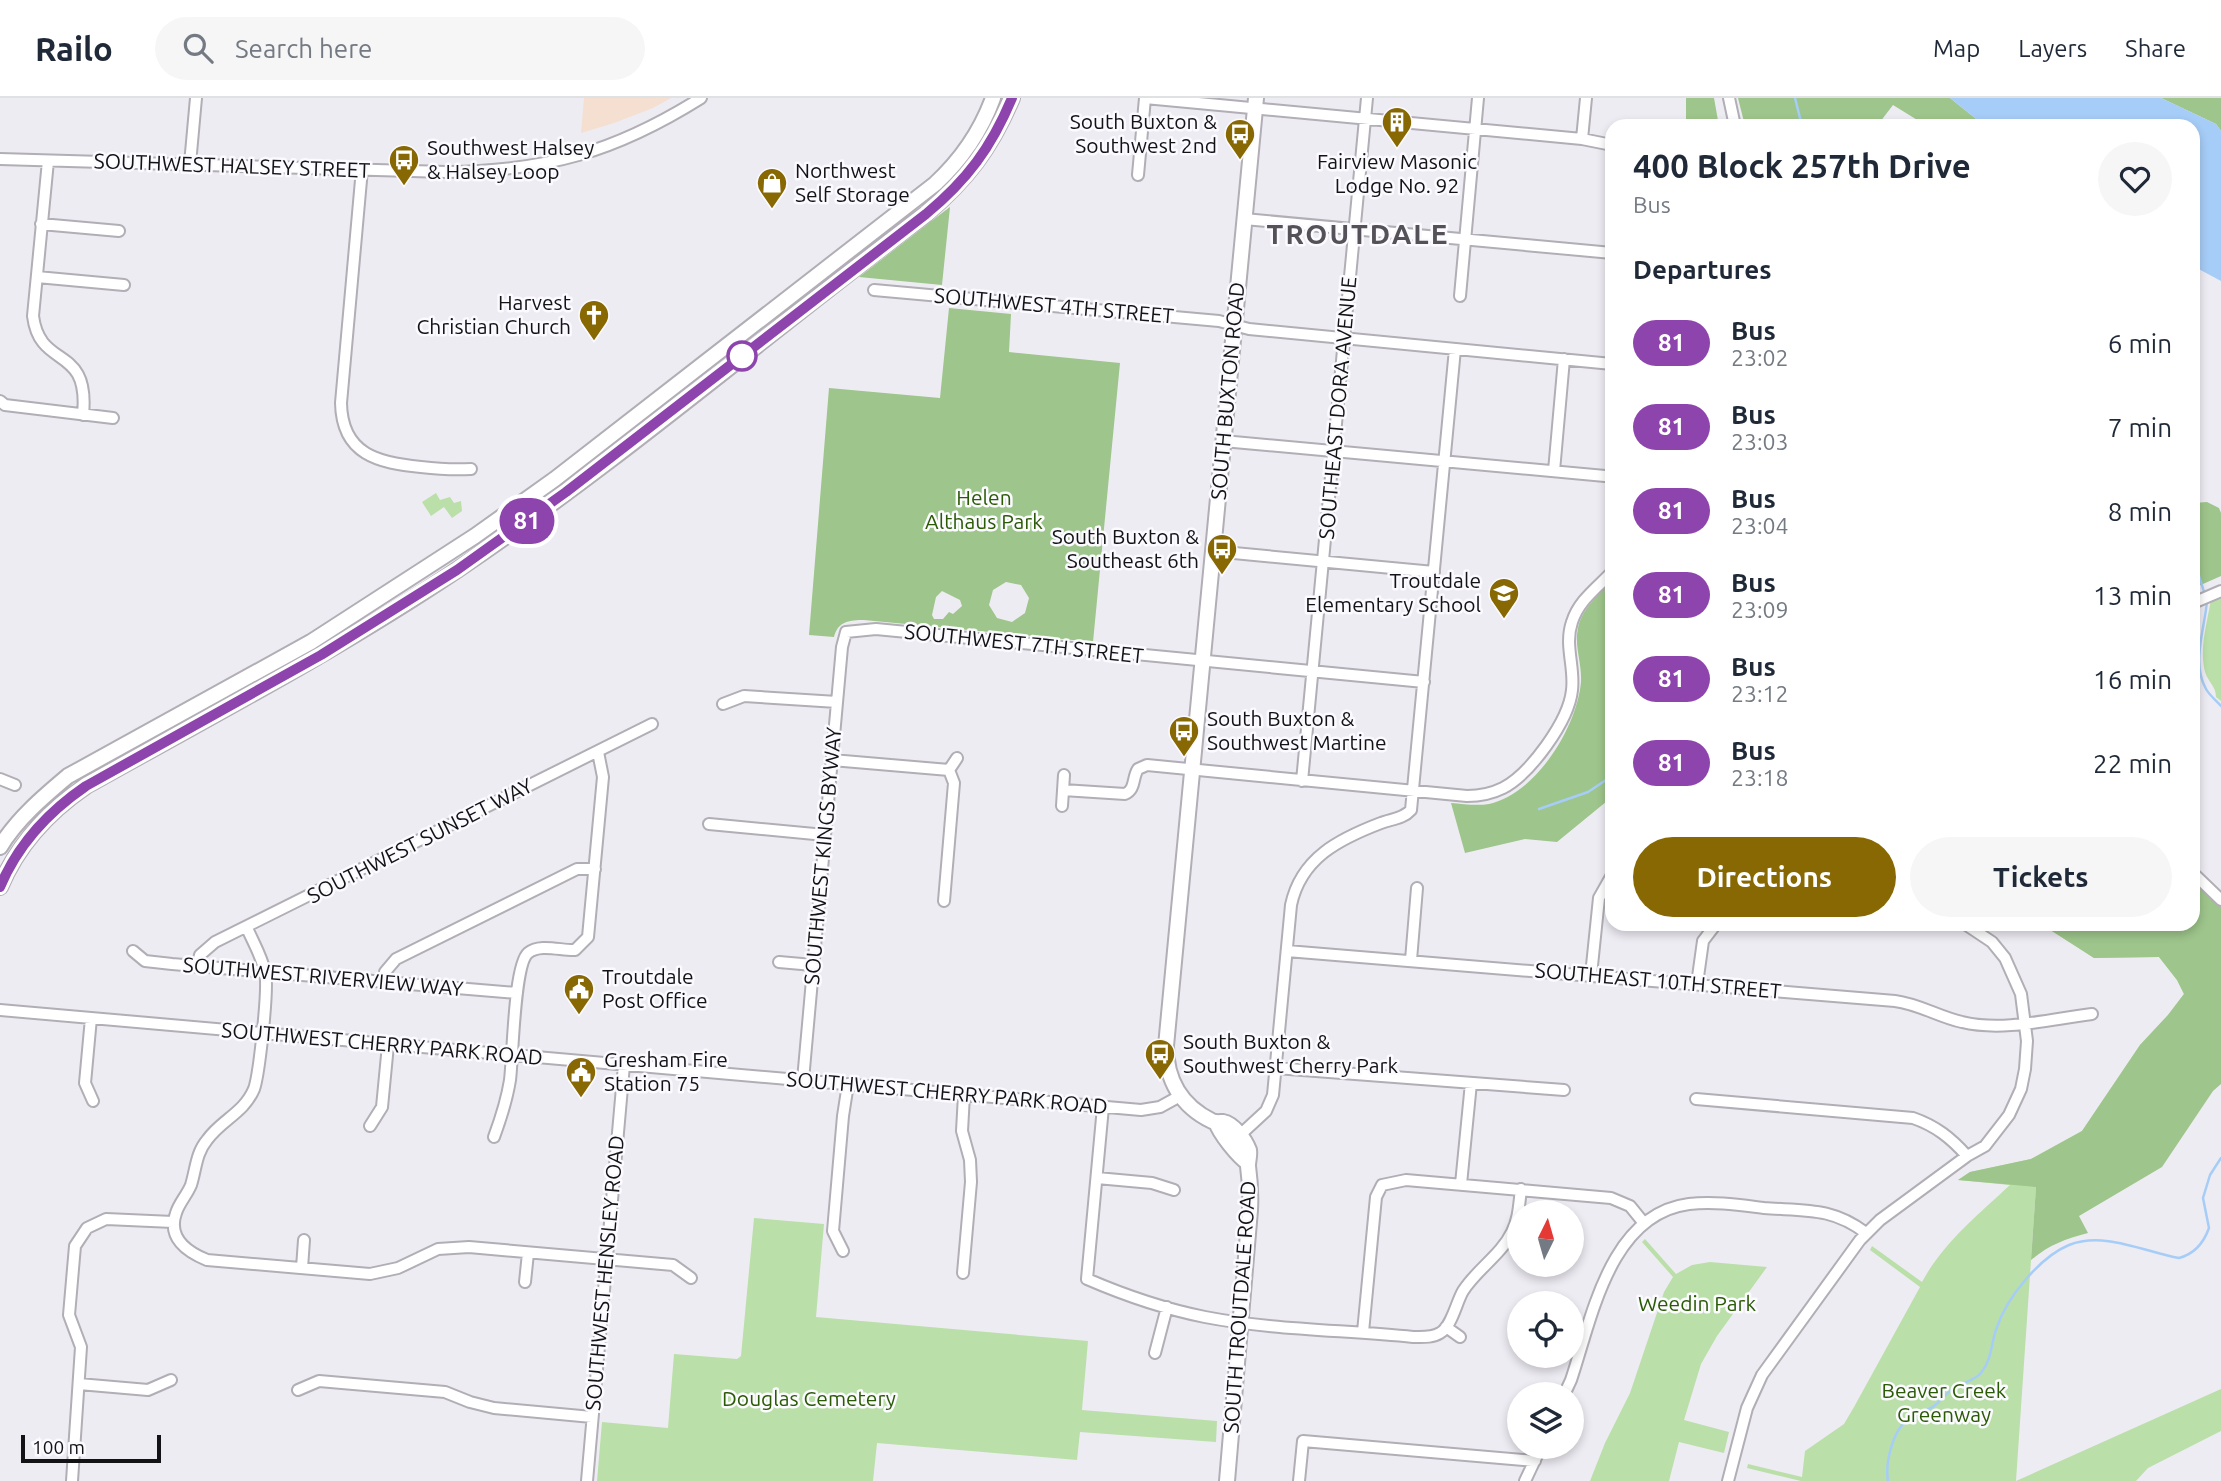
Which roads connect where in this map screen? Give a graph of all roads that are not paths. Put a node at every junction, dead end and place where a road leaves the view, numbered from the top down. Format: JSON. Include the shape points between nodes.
{"nodes":[{"id":1,"x":197,"y":98,"type":"edge"},
{"id":2,"x":701,"y":98,"type":"edge"},
{"id":3,"x":993,"y":98,"type":"edge"},
{"id":4,"x":1012,"y":98,"type":"edge"},
{"id":5,"x":1145,"y":98,"type":"edge"},
{"id":6,"x":1367,"y":98,"type":"edge"},
{"id":7,"x":1478,"y":98,"type":"edge"},
{"id":8,"x":1586,"y":98,"type":"edge"},
{"id":9,"x":1729,"y":98,"type":"edge"},
{"id":10,"x":1255,"y":103,"type":"edge"},
{"id":11,"x":1365,"y":118,"type":"junction"},
{"id":12,"x":1734,"y":119,"type":"edge"},
{"id":13,"x":1475,"y":129,"type":"junction"},
{"id":14,"x":1583,"y":139,"type":"junction"},
{"id":15,"x":1605,"y":144,"type":"edge"},
{"id":16,"x":0,"y":159,"type":"edge"},
{"id":17,"x":48,"y":161,"type":"junction"},
{"id":18,"x":190,"y":164,"type":"junction"},
{"id":19,"x":362,"y":169,"type":"junction"},
{"id":20,"x":1138,"y":175,"type":"dead end"},
{"id":21,"x":1244,"y":219,"type":"junction"},
{"id":22,"x":41,"y":224,"type":"junction"},
{"id":23,"x":1354,"y":229,"type":"junction"},
{"id":24,"x":119,"y":231,"type":"dead end"},
{"id":25,"x":1465,"y":240,"type":"junction"},
{"id":26,"x":1605,"y":252,"type":"edge"},
{"id":27,"x":37,"y":277,"type":"junction"},
{"id":28,"x":124,"y":285,"type":"dead end"},
{"id":29,"x":874,"y":290,"type":"dead end"},
{"id":30,"x":1460,"y":296,"type":"dead end"},
{"id":31,"x":1234,"y":325,"type":"junction"},
{"id":32,"x":1344,"y":339,"type":"junction"},
{"id":33,"x":1455,"y":349,"type":"junction"},
{"id":34,"x":1564,"y":359,"type":"junction"},
{"id":35,"x":1605,"y":363,"type":"edge"},
{"id":36,"x":0,"y":401,"type":"edge"},
{"id":37,"x":83,"y":415,"type":"junction"},
{"id":38,"x":113,"y":418,"type":"dead end"},
{"id":39,"x":1223,"y":441,"type":"junction"},
{"id":40,"x":1333,"y":450,"type":"junction"},
{"id":41,"x":1444,"y":461,"type":"junction"},
{"id":42,"x":471,"y":469,"type":"dead end"},
{"id":43,"x":1554,"y":471,"type":"junction"},
{"id":44,"x":1605,"y":476,"type":"dead end"},
{"id":45,"x":1213,"y":551,"type":"junction"},
{"id":46,"x":1323,"y":561,"type":"junction"},
{"id":47,"x":1434,"y":572,"type":"junction"},
{"id":48,"x":1605,"y":579,"type":"edge"},
{"id":49,"x":2221,"y":591,"type":"edge"},
{"id":50,"x":2200,"y":600,"type":"edge"},
{"id":51,"x":846,"y":632,"type":"joint"},
{"id":52,"x":1202,"y":662,"type":"junction"},
{"id":53,"x":1313,"y":671,"type":"junction"},
{"id":54,"x":1424,"y":682,"type":"junction"},
{"id":55,"x":837,"y":702,"type":"junction"},
{"id":56,"x":723,"y":704,"type":"dead end"},
{"id":57,"x":652,"y":724,"type":"dead end"},
{"id":58,"x":598,"y":752,"type":"junction"},
{"id":59,"x":957,"y":758,"type":"dead end"},
{"id":60,"x":832,"y":760,"type":"junction"},
{"id":61,"x":949,"y":770,"type":"junction"},
{"id":62,"x":1192,"y":770,"type":"junction"},
{"id":63,"x":1064,"y":775,"type":"dead end"},
{"id":64,"x":0,"y":779,"type":"edge"},
{"id":65,"x":1302,"y":780,"type":"junction"},
{"id":66,"x":15,"y":785,"type":"dead end"},
{"id":67,"x":1063,"y":790,"type":"junction"},
{"id":68,"x":1413,"y":791,"type":"junction"},
{"id":69,"x":1062,"y":806,"type":"dead end"},
{"id":70,"x":709,"y":824,"type":"dead end"},
{"id":71,"x":825,"y":835,"type":"junction"},
{"id":72,"x":0,"y":848,"type":"edge"},
{"id":73,"x":595,"y":869,"type":"junction"},
{"id":74,"x":2200,"y":880,"type":"edge"},
{"id":75,"x":0,"y":887,"type":"edge"},
{"id":76,"x":1605,"y":887,"type":"edge"},
{"id":77,"x":1418,"y":888,"type":"dead end"},
{"id":78,"x":2221,"y":900,"type":"edge"},
{"id":79,"x":944,"y":901,"type":"dead end"},
{"id":80,"x":247,"y":928,"type":"junction"},
{"id":81,"x":1711,"y":931,"type":"edge"},
{"id":82,"x":1976,"y":931,"type":"edge"},
{"id":83,"x":133,"y":951,"type":"dead end"},
{"id":84,"x":1287,"y":951,"type":"junction"},
{"id":85,"x":1411,"y":960,"type":"junction"},
{"id":86,"x":779,"y":962,"type":"dead end"},
{"id":87,"x":813,"y":965,"type":"junction"},
{"id":88,"x":197,"y":967,"type":"junction"},
{"id":89,"x":266,"y":973,"type":"junction"},
{"id":90,"x":1591,"y":975,"type":"junction"},
{"id":91,"x":383,"y":981,"type":"junction"},
{"id":92,"x":1698,"y":984,"type":"junction"},
{"id":93,"x":517,"y":993,"type":"junction"},
{"id":94,"x":0,"y":1010,"type":"edge"},
{"id":95,"x":2092,"y":1014,"type":"dead end"},
{"id":96,"x":91,"y":1018,"type":"junction"},
{"id":97,"x":2026,"y":1022,"type":"junction"},
{"id":98,"x":261,"y":1033,"type":"junction"},
{"id":99,"x":388,"y":1045,"type":"junction"},
{"id":100,"x":512,"y":1055,"type":"junction"},
{"id":101,"x":624,"y":1065,"type":"junction"},
{"id":102,"x":1276,"y":1068,"type":"junction"},
{"id":103,"x":803,"y":1080,"type":"junction"},
{"id":104,"x":1471,"y":1083,"type":"junction"},
{"id":105,"x":848,"y":1084,"type":"junction"},
{"id":106,"x":1564,"y":1090,"type":"dead end"},
{"id":107,"x":964,"y":1095,"type":"junction"},
{"id":108,"x":1180,"y":1096,"type":"junction"},
{"id":109,"x":1696,"y":1099,"type":"dead end"},
{"id":110,"x":93,"y":1101,"type":"dead end"},
{"id":111,"x":1103,"y":1107,"type":"junction"},
{"id":112,"x":1216,"y":1122,"type":"junction"},
{"id":113,"x":370,"y":1126,"type":"dead end"},
{"id":114,"x":1240,"y":1135,"type":"junction"},
{"id":115,"x":494,"y":1137,"type":"dead end"},
{"id":116,"x":1967,"y":1156,"type":"junction"},
{"id":117,"x":1248,"y":1163,"type":"junction"},
{"id":118,"x":1097,"y":1178,"type":"junction"},
{"id":119,"x":1461,"y":1184,"type":"junction"},
{"id":120,"x":1521,"y":1189,"type":"junction"},
{"id":121,"x":1174,"y":1190,"type":"dead end"},
{"id":122,"x":173,"y":1222,"type":"junction"},
{"id":123,"x":1643,"y":1222,"type":"junction"},
{"id":124,"x":1866,"y":1233,"type":"junction"},
{"id":125,"x":304,"y":1240,"type":"dead end"},
{"id":126,"x":843,"y":1251,"type":"dead end"},
{"id":127,"x":528,"y":1253,"type":"junction"},
{"id":128,"x":607,"y":1260,"type":"junction"},
{"id":129,"x":302,"y":1268,"type":"junction"},
{"id":130,"x":963,"y":1273,"type":"dead end"},
{"id":131,"x":691,"y":1278,"type":"dead end"},
{"id":132,"x":525,"y":1282,"type":"dead end"},
{"id":133,"x":1167,"y":1307,"type":"junction"},
{"id":134,"x":1241,"y":1322,"type":"junction"},
{"id":135,"x":1446,"y":1327,"type":"junction"},
{"id":136,"x":1363,"y":1332,"type":"junction"},
{"id":137,"x":1460,"y":1337,"type":"dead end"},
{"id":138,"x":1155,"y":1353,"type":"dead end"},
{"id":139,"x":171,"y":1380,"type":"dead end"},
{"id":140,"x":1570,"y":1382,"type":"edge"},
{"id":141,"x":79,"y":1384,"type":"junction"},
{"id":142,"x":298,"y":1390,"type":"dead end"},
{"id":143,"x":592,"y":1417,"type":"junction"},
{"id":144,"x":1535,"y":1461,"type":"joint"},
{"id":145,"x":72,"y":1481,"type":"edge"},
{"id":146,"x":587,"y":1481,"type":"edge"},
{"id":147,"x":1227,"y":1481,"type":"edge"},
{"id":148,"x":1299,"y":1481,"type":"edge"},
{"id":149,"x":1525,"y":1481,"type":"edge"},
{"id":150,"x":1728,"y":1481,"type":"edge"}],
"edges":[{"from":1,"to":18,"type":"street"},
{"from":2,"to":19,"type":"street","name":"SOUTHWEST HALSEY STREET","via":[[628,138],[546,164],[475,172]]},
{"from":3,"to":72,"type":"main road","via":[[965,151],[935,184],[555,479],[442,559],[331,629],[68,776],[18,822]]},
{"from":4,"to":75,"type":"main road","via":[[971,172],[926,214],[566,492],[457,570],[321,655],[69,797],[25,842]]},
{"from":5,"to":10,"type":"street"},
{"from":5,"to":20,"type":"street"},
{"from":6,"to":11,"type":"street","name":"SOUTHEAST DORA AVENUE"},
{"from":7,"to":13,"type":"street"},
{"from":8,"to":14,"type":"street"},
{"from":9,"to":12,"type":"street"},
{"from":10,"to":11,"type":"street"},
{"from":10,"to":21,"type":"main road","name":"SOUTH BUXTON ROAD"},
{"from":11,"to":13,"type":"street"},
{"from":11,"to":23,"type":"street","name":"SOUTHEAST DORA AVENUE"},
{"from":13,"to":14,"type":"street"},
{"from":13,"to":25,"type":"street"},
{"from":14,"to":15,"type":"street"},
{"from":16,"to":17,"type":"street","name":"SOUTHWEST HALSEY STREET"},
{"from":17,"to":18,"type":"street","name":"SOUTHWEST HALSEY STREET"},
{"from":17,"to":22,"type":"street"},
{"from":18,"to":19,"type":"street","name":"SOUTHWEST HALSEY STREET"},
{"from":19,"to":42,"type":"street","via":[[341,403],[344,422],[352,440],[375,459],[395,465]]},
{"from":21,"to":23,"type":"street"},
{"from":21,"to":31,"type":"main road","name":"SOUTH BUXTON ROAD"},
{"from":22,"to":24,"type":"street"},
{"from":22,"to":27,"type":"street"},
{"from":23,"to":25,"type":"street"},
{"from":23,"to":32,"type":"street","name":"SOUTHEAST DORA AVENUE"},
{"from":25,"to":26,"type":"street"},
{"from":25,"to":30,"type":"street"},
{"from":27,"to":28,"type":"street"},
{"from":27,"to":37,"type":"street","via":[[34,328],[45,347],[80,375]]},
{"from":29,"to":31,"type":"street","name":"SOUTHWEST 4TH STREET"},
{"from":31,"to":32,"type":"street","name":"SOUTHWEST 4TH STREET"},
{"from":31,"to":39,"type":"main road","name":"SOUTH BUXTON ROAD"},
{"from":32,"to":33,"type":"street","name":"SOUTHWEST 4TH STREET"},
{"from":32,"to":40,"type":"street","name":"SOUTHEAST DORA AVENUE"},
{"from":33,"to":34,"type":"street","name":"SOUTHWEST 4TH STREET"},
{"from":33,"to":41,"type":"street"},
{"from":34,"to":35,"type":"street","name":"SOUTHWEST 4TH STREET"},
{"from":34,"to":43,"type":"street"},
{"from":36,"to":37,"type":"street"},
{"from":37,"to":38,"type":"street"},
{"from":39,"to":40,"type":"street"},
{"from":39,"to":45,"type":"main road","name":"SOUTH BUXTON ROAD"},
{"from":40,"to":41,"type":"street"},
{"from":40,"to":46,"type":"street","name":"SOUTHEAST DORA AVENUE"},
{"from":41,"to":43,"type":"street"},
{"from":41,"to":47,"type":"street"},
{"from":43,"to":44,"type":"street"},
{"from":45,"to":46,"type":"street"},
{"from":45,"to":52,"type":"main road","name":"SOUTH BUXTON ROAD"},
{"from":46,"to":47,"type":"street"},
{"from":46,"to":53,"type":"street","name":"SOUTHEAST DORA AVENUE"},
{"from":47,"to":54,"type":"street"},
{"from":48,"to":68,"type":"street","via":[[1576,611],[1569,640],[1573,681],[1567,714],[1526,769],[1510,784],[1485,795]]},
{"from":49,"to":50,"type":"street"},
{"from":51,"to":52,"type":"street","name":"SOUTHWEST 7TH STREET","via":[[876,629]]},
{"from":51,"to":55,"type":"street","name":"SOUTHWEST KINGS BYWAY"},
{"from":52,"to":53,"type":"street","name":"SOUTHWEST 7TH STREET"},
{"from":52,"to":62,"type":"main road","name":"SOUTH BUXTON ROAD"},
{"from":53,"to":54,"type":"street","name":"SOUTHWEST 7TH STREET"},
{"from":53,"to":65,"type":"street","name":"SOUTHEAST DORA AVENUE"},
{"from":54,"to":68,"type":"street"},
{"from":55,"to":56,"type":"street","via":[[744,696]]},
{"from":55,"to":60,"type":"street","name":"SOUTHWEST KINGS BYWAY"},
{"from":57,"to":58,"type":"street","name":"SOUTHWEST SUNSET WAY"},
{"from":58,"to":73,"type":"street","via":[[603,777]]},
{"from":58,"to":80,"type":"street","name":"SOUTHWEST SUNSET WAY"},
{"from":59,"to":61,"type":"street"},
{"from":60,"to":61,"type":"street"},
{"from":60,"to":71,"type":"street","name":"SOUTHWEST KINGS BYWAY"},
{"from":61,"to":79,"type":"street","via":[[954,783]]},
{"from":62,"to":65,"type":"street"},
{"from":62,"to":67,"type":"street","via":[[1142,766],[1130,792],[1120,795]]},
{"from":62,"to":108,"type":"main road","name":"SOUTH BUXTON ROAD","via":[[1166,1046],[1167,1070]]},
{"from":63,"to":67,"type":"street"},
{"from":64,"to":66,"type":"street"},
{"from":65,"to":68,"type":"street"},
{"from":67,"to":69,"type":"street"},
{"from":68,"to":84,"type":"street","via":[[1407,814],[1326,850],[1306,868],[1294,891]]},
{"from":70,"to":71,"type":"street"},
{"from":71,"to":87,"type":"street","name":"SOUTHWEST KINGS BYWAY"},
{"from":73,"to":91,"type":"street","via":[[577,869],[396,960]]},
{"from":73,"to":93,"type":"street","via":[[586,941],[575,950],[530,951],[521,964]]},
{"from":74,"to":78,"type":"street"},
{"from":76,"to":90,"type":"street","via":[[1599,898]]},
{"from":77,"to":85,"type":"street"},
{"from":80,"to":88,"type":"street","name":"SOUTHWEST SUNSET WAY","via":[[205,949]]},
{"from":80,"to":89,"type":"street"},
{"from":81,"to":92,"type":"street","via":[[1703,941]]},
{"from":82,"to":97,"type":"street","via":[[2005,958],[2021,994]]},
{"from":83,"to":88,"type":"street","name":"SOUTHWEST RIVERVIEW WAY","via":[[145,961]]},
{"from":84,"to":85,"type":"street","name":"SOUTHEAST 10TH STREET"},
{"from":84,"to":102,"type":"street"},
{"from":85,"to":90,"type":"street","name":"SOUTHEAST 10TH STREET"},
{"from":86,"to":87,"type":"street"},
{"from":87,"to":103,"type":"street","name":"SOUTHWEST KINGS BYWAY"},
{"from":88,"to":89,"type":"street","name":"SOUTHWEST RIVERVIEW WAY"},
{"from":89,"to":91,"type":"street","name":"SOUTHWEST RIVERVIEW WAY"},
{"from":89,"to":98,"type":"street"},
{"from":90,"to":92,"type":"street","name":"SOUTHEAST 10TH STREET"},
{"from":91,"to":93,"type":"street","name":"SOUTHWEST RIVERVIEW WAY"},
{"from":92,"to":97,"type":"street","name":"SOUTHEAST 10TH STREET","via":[[1895,1001],[1973,1024]]},
{"from":93,"to":100,"type":"street"},
{"from":94,"to":96,"type":"street","name":"SOUTHWEST CHERRY PARK ROAD"},
{"from":95,"to":97,"type":"street","name":"SOUTHEAST 10TH STREET"},
{"from":96,"to":98,"type":"street","name":"SOUTHWEST CHERRY PARK ROAD"},
{"from":96,"to":110,"type":"street","via":[[85,1083]]},
{"from":97,"to":116,"type":"street","via":[[2021,1089],[2009,1115],[1985,1146]]},
{"from":98,"to":99,"type":"street","name":"SOUTHWEST CHERRY PARK ROAD"},
{"from":98,"to":122,"type":"street","via":[[252,1092],[201,1148]]},
{"from":99,"to":100,"type":"street","name":"SOUTHWEST CHERRY PARK ROAD"},
{"from":99,"to":113,"type":"street","via":[[382,1107]]},
{"from":100,"to":101,"type":"street","name":"SOUTHWEST CHERRY PARK ROAD"},
{"from":100,"to":115,"type":"street"},
{"from":101,"to":103,"type":"street","name":"SOUTHWEST CHERRY PARK ROAD"},
{"from":101,"to":128,"type":"street","name":"SOUTHWEST HENSLEY ROAD"},
{"from":102,"to":104,"type":"street"},
{"from":102,"to":114,"type":"street","via":[[1270,1104]]},
{"from":103,"to":105,"type":"street","name":"SOUTHWEST CHERRY PARK ROAD"},
{"from":104,"to":106,"type":"street"},
{"from":104,"to":119,"type":"street"},
{"from":105,"to":107,"type":"street","name":"SOUTHWEST CHERRY PARK ROAD"},
{"from":105,"to":126,"type":"street","via":[[833,1231]]},
{"from":107,"to":111,"type":"street","name":"SOUTHWEST CHERRY PARK ROAD"},
{"from":107,"to":130,"type":"street","via":[[962,1131],[971,1182]]},
{"from":108,"to":111,"type":"street","name":"SOUTHWEST CHERRY PARK ROAD","via":[[1151,1110]]},
{"from":108,"to":112,"type":"main road"},
{"from":109,"to":116,"type":"street","via":[[1913,1118],[1949,1136]]},
{"from":111,"to":118,"type":"street"},
{"from":112,"to":114,"type":"main road","via":[[1225,1122]]},
{"from":112,"to":117,"type":"main road"},
{"from":114,"to":117,"type":"main road","name":"SOUTH TROUTDALE ROAD","via":[[1250,1153]]},
{"from":116,"to":124,"type":"street"},
{"from":117,"to":134,"type":"main road","name":"SOUTH TROUTDALE ROAD","via":[[1251,1192]]},
{"from":118,"to":121,"type":"street","via":[[1152,1183]]},
{"from":118,"to":133,"type":"street","via":[[1087,1279]]},
{"from":119,"to":120,"type":"street"},
{"from":119,"to":136,"type":"street","via":[[1378,1183]]},
{"from":120,"to":123,"type":"street","via":[[1620,1200]]},
{"from":120,"to":135,"type":"street","via":[[1511,1235],[1470,1281]]},
{"from":122,"to":129,"type":"street","via":[[183,1247],[207,1260]]},
{"from":122,"to":141,"type":"street","via":[[117,1217],[87,1228],[80,1236],[73,1256],[69,1311],[82,1347]]},
{"from":123,"to":124,"type":"street","via":[[1687,1204],[1716,1203],[1832,1213]]},
{"from":123,"to":140,"type":"street","via":[[1610,1269]]},
{"from":124,"to":150,"type":"street","via":[[1762,1375],[1746,1408]]},
{"from":125,"to":129,"type":"street"},
{"from":127,"to":128,"type":"street"},
{"from":127,"to":129,"type":"street","via":[[449,1247],[370,1274]]},
{"from":127,"to":132,"type":"street"},
{"from":128,"to":131,"type":"street","via":[[673,1265]]},
{"from":128,"to":143,"type":"street","name":"SOUTHWEST HENSLEY ROAD"},
{"from":133,"to":134,"type":"street"},
{"from":133,"to":138,"type":"street"},
{"from":134,"to":136,"type":"street"},
{"from":134,"to":147,"type":"main road","name":"SOUTH TROUTDALE ROAD"},
{"from":135,"to":136,"type":"street","via":[[1428,1337]]},
{"from":135,"to":137,"type":"street"},
{"from":139,"to":141,"type":"street","via":[[148,1390]]},
{"from":141,"to":145,"type":"street"},
{"from":142,"to":143,"type":"street","via":[[319,1381],[445,1391],[494,1408]]},
{"from":143,"to":146,"type":"street","name":"SOUTHWEST HENSLEY ROAD"},
{"from":144,"to":148,"type":"street","via":[[1303,1441]]},
{"from":144,"to":149,"type":"street"}]}
